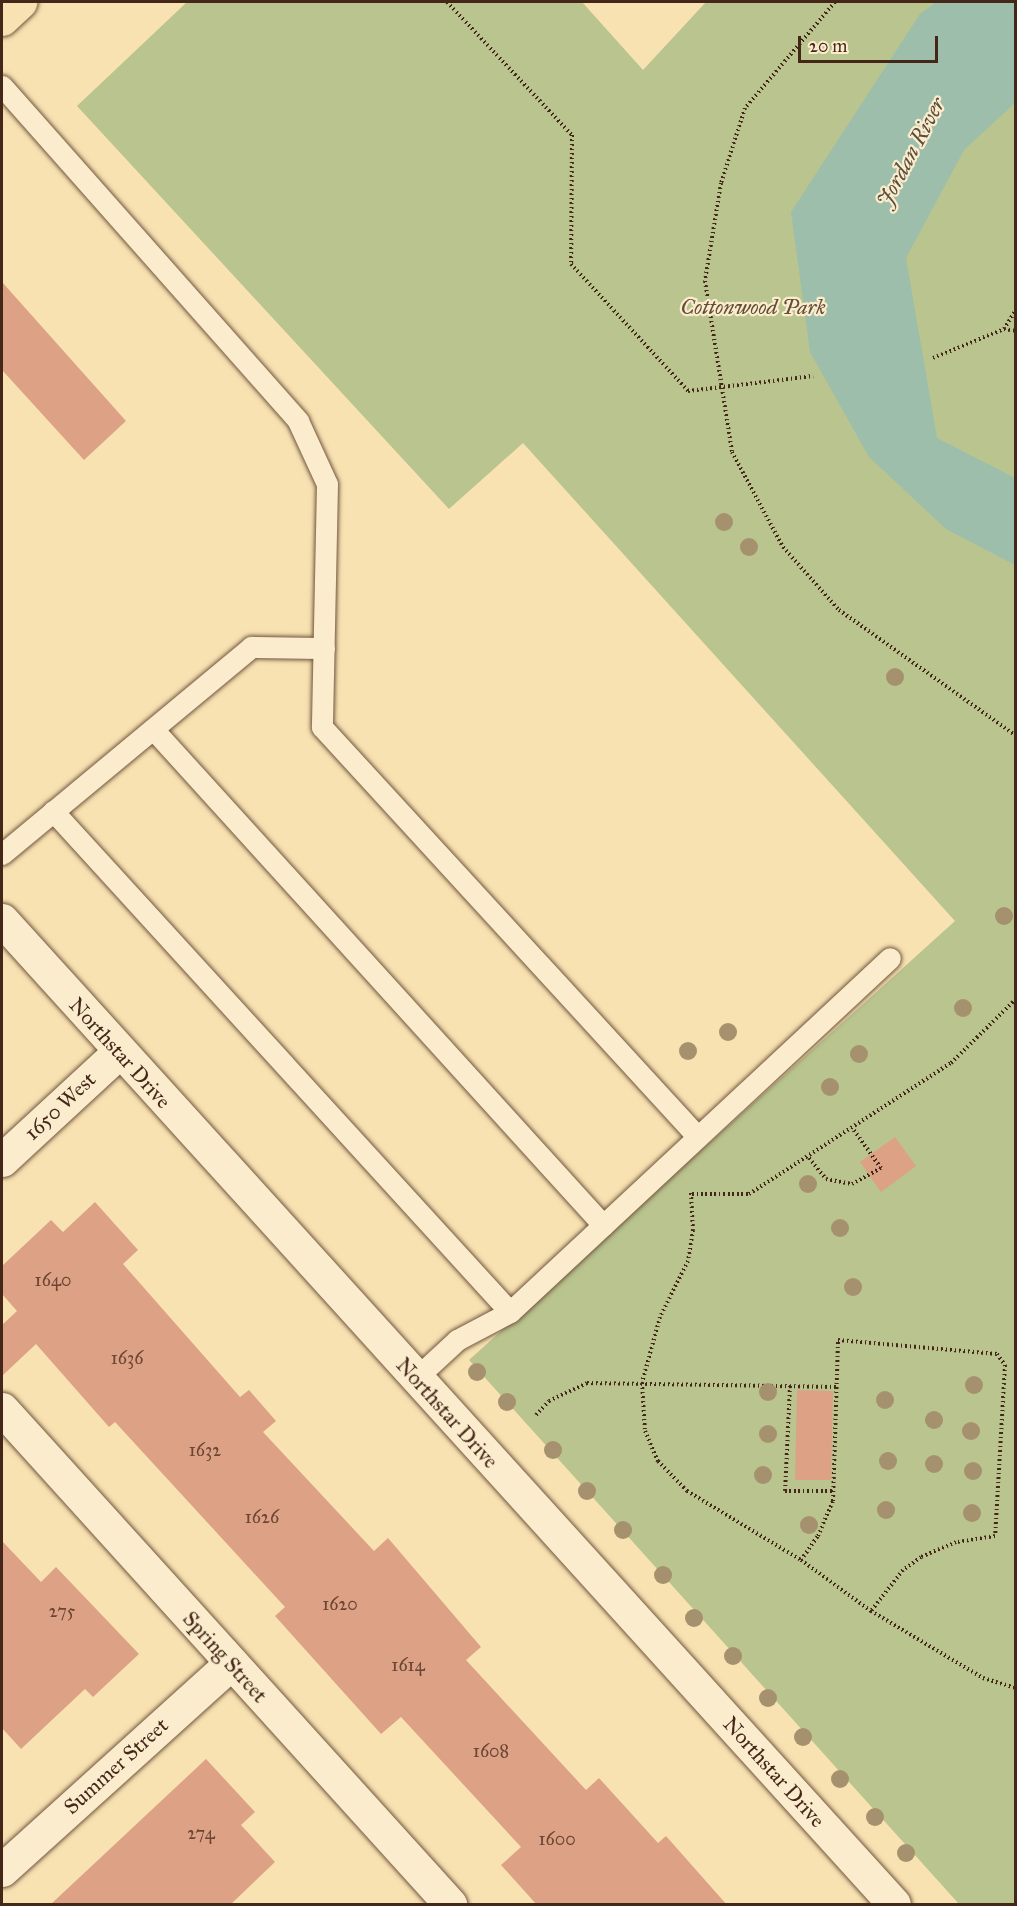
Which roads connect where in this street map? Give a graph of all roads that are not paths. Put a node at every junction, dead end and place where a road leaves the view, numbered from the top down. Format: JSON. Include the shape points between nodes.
{"nodes":[{"id":1,"x":20,"y":2,"type":"edge"},
{"id":2,"x":2,"y":19,"type":"edge"},
{"id":3,"x":2,"y":86,"type":"edge"},
{"id":4,"x":324,"y":648,"type":"junction"},
{"id":5,"x":153,"y":729,"type":"junction"},
{"id":6,"x":53,"y":811,"type":"junction"},
{"id":7,"x":2,"y":854,"type":"edge"},
{"id":8,"x":2,"y":920,"type":"edge"},
{"id":9,"x":890,"y":958,"type":"dead end"},
{"id":10,"x":119,"y":1052,"type":"junction"},
{"id":11,"x":698,"y":1137,"type":"junction"},
{"id":12,"x":2,"y":1160,"type":"edge"},
{"id":13,"x":603,"y":1225,"type":"junction"},
{"id":14,"x":510,"y":1312,"type":"junction"},
{"id":15,"x":416,"y":1378,"type":"junction"},
{"id":16,"x":2,"y":1409,"type":"edge"},
{"id":17,"x":231,"y":1663,"type":"junction"},
{"id":18,"x":2,"y":1870,"type":"edge"},
{"id":19,"x":450,"y":1905,"type":"edge"},
{"id":20,"x":894,"y":1905,"type":"edge"}],
"edges":[{"from":1,"to":2,"type":"main road"},
{"from":3,"to":4,"type":"lane","via":[[298,421],[327,484]]},
{"from":4,"to":5,"type":"lane","via":[[251,647]]},
{"from":4,"to":11,"type":"lane","via":[[322,727]]},
{"from":5,"to":6,"type":"lane"},
{"from":5,"to":13,"type":"lane"},
{"from":6,"to":7,"type":"lane"},
{"from":6,"to":14,"type":"lane"},
{"from":8,"to":10,"type":"street","name":"Northstar Drive"},
{"from":9,"to":11,"type":"lane"},
{"from":10,"to":12,"type":"street","name":"1650 West"},
{"from":10,"to":15,"type":"street","name":"Northstar Drive"},
{"from":11,"to":13,"type":"lane"},
{"from":13,"to":14,"type":"lane"},
{"from":14,"to":15,"type":"lane","via":[[457,1340]]},
{"from":15,"to":20,"type":"street","name":"Northstar Drive"},
{"from":16,"to":17,"type":"street","name":"Spring Street"},
{"from":17,"to":18,"type":"street","name":"Summer Street"},
{"from":17,"to":19,"type":"street","name":"Spring Street"}]}
